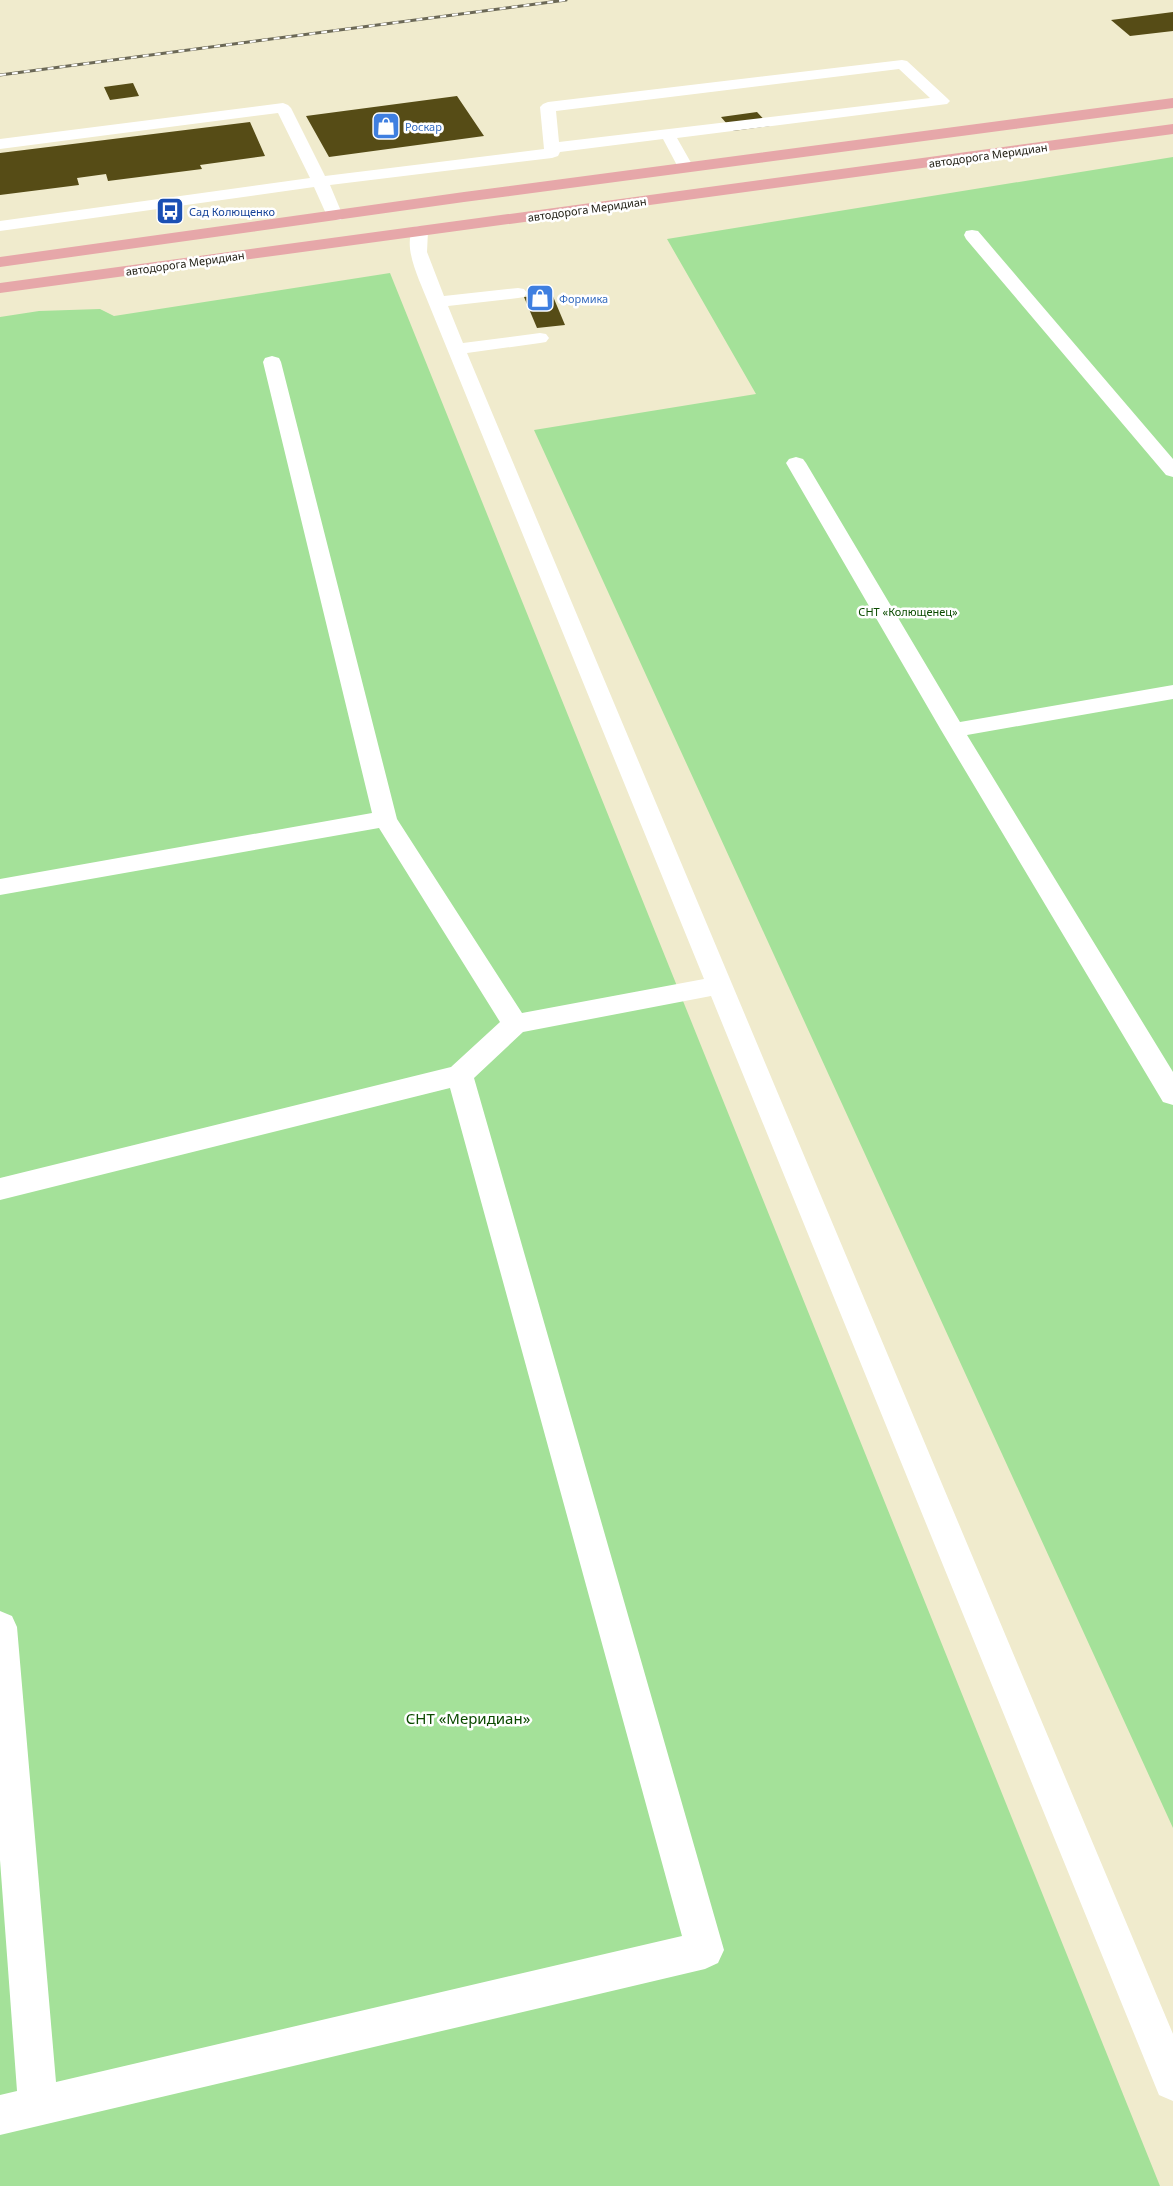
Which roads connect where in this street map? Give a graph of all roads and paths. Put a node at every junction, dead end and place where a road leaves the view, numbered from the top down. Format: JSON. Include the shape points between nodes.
{"nodes":[{"id":1,"x":1173,"y":104,"type":"edge"},
{"id":2,"x":1173,"y":129,"type":"edge"},
{"id":3,"x":668,"y":135,"type":"junction"},
{"id":4,"x":0,"y":144,"type":"edge"},
{"id":5,"x":552,"y":148,"type":"junction"},
{"id":6,"x":686,"y":168,"type":"junction"},
{"id":7,"x":320,"y":181,"type":"junction"},
{"id":8,"x":408,"y":206,"type":"junction"},
{"id":9,"x":335,"y":216,"type":"junction"},
{"id":10,"x":0,"y":226,"type":"edge"},
{"id":11,"x":420,"y":232,"type":"junction"},
{"id":12,"x":972,"y":235,"type":"dead end"},
{"id":13,"x":0,"y":262,"type":"edge"},
{"id":14,"x":0,"y":288,"type":"edge"},
{"id":15,"x":518,"y":293,"type":"dead end"},
{"id":16,"x":437,"y":302,"type":"junction"},
{"id":17,"x":540,"y":338,"type":"dead end"},
{"id":18,"x":457,"y":349,"type":"junction"},
{"id":19,"x":272,"y":362,"type":"dead end"},
{"id":20,"x":796,"y":463,"type":"dead end"},
{"id":21,"x":1173,"y":471,"type":"edge"},
{"id":22,"x":1173,"y":692,"type":"edge"},
{"id":23,"x":953,"y":730,"type":"junction"},
{"id":24,"x":385,"y":819,"type":"junction"},
{"id":25,"x":0,"y":887,"type":"edge"},
{"id":26,"x":719,"y":985,"type":"junction"},
{"id":27,"x":515,"y":1024,"type":"junction"},
{"id":28,"x":460,"y":1075,"type":"junction"},
{"id":29,"x":1173,"y":1095,"type":"edge"},
{"id":30,"x":0,"y":1188,"type":"edge"},
{"id":31,"x":0,"y":1627,"type":"edge"},
{"id":32,"x":1173,"y":2081,"type":"edge"},
{"id":33,"x":38,"y":2106,"type":"junction"},
{"id":34,"x":0,"y":2115,"type":"edge"}],
"edges":[{"from":1,"to":6,"type":"main road"},
{"from":2,"to":11,"type":"main road","name":"автодорога Меридиан"},
{"from":3,"to":5,"type":"street"},
{"from":3,"to":5,"type":"street","via":[[942,101],[902,64],[548,107]]},
{"from":3,"to":6,"type":"street"},
{"from":4,"to":7,"type":"street","via":[[283,108]]},
{"from":5,"to":7,"type":"street","via":[[552,153]]},
{"from":6,"to":8,"type":"main road"},
{"from":7,"to":9,"type":"street"},
{"from":7,"to":10,"type":"street"},
{"from":8,"to":9,"type":"main road"},
{"from":8,"to":11,"type":"main road"},
{"from":9,"to":13,"type":"main road"},
{"from":11,"to":14,"type":"main road","name":"автодорога Меридиан"},
{"from":11,"to":16,"type":"street","via":[[418,252]]},
{"from":12,"to":21,"type":"street"},
{"from":15,"to":16,"type":"street"},
{"from":16,"to":18,"type":"street"},
{"from":17,"to":18,"type":"street"},
{"from":18,"to":26,"type":"street"},
{"from":19,"to":24,"type":"street"},
{"from":20,"to":23,"type":"street"},
{"from":22,"to":23,"type":"street"},
{"from":23,"to":29,"type":"street"},
{"from":24,"to":25,"type":"street"},
{"from":24,"to":27,"type":"street"},
{"from":26,"to":27,"type":"street"},
{"from":26,"to":32,"type":"street"},
{"from":27,"to":28,"type":"street"},
{"from":28,"to":30,"type":"street"},
{"from":28,"to":33,"type":"street","via":[[705,1950]]},
{"from":31,"to":33,"type":"street"},
{"from":33,"to":34,"type":"street"}]}
